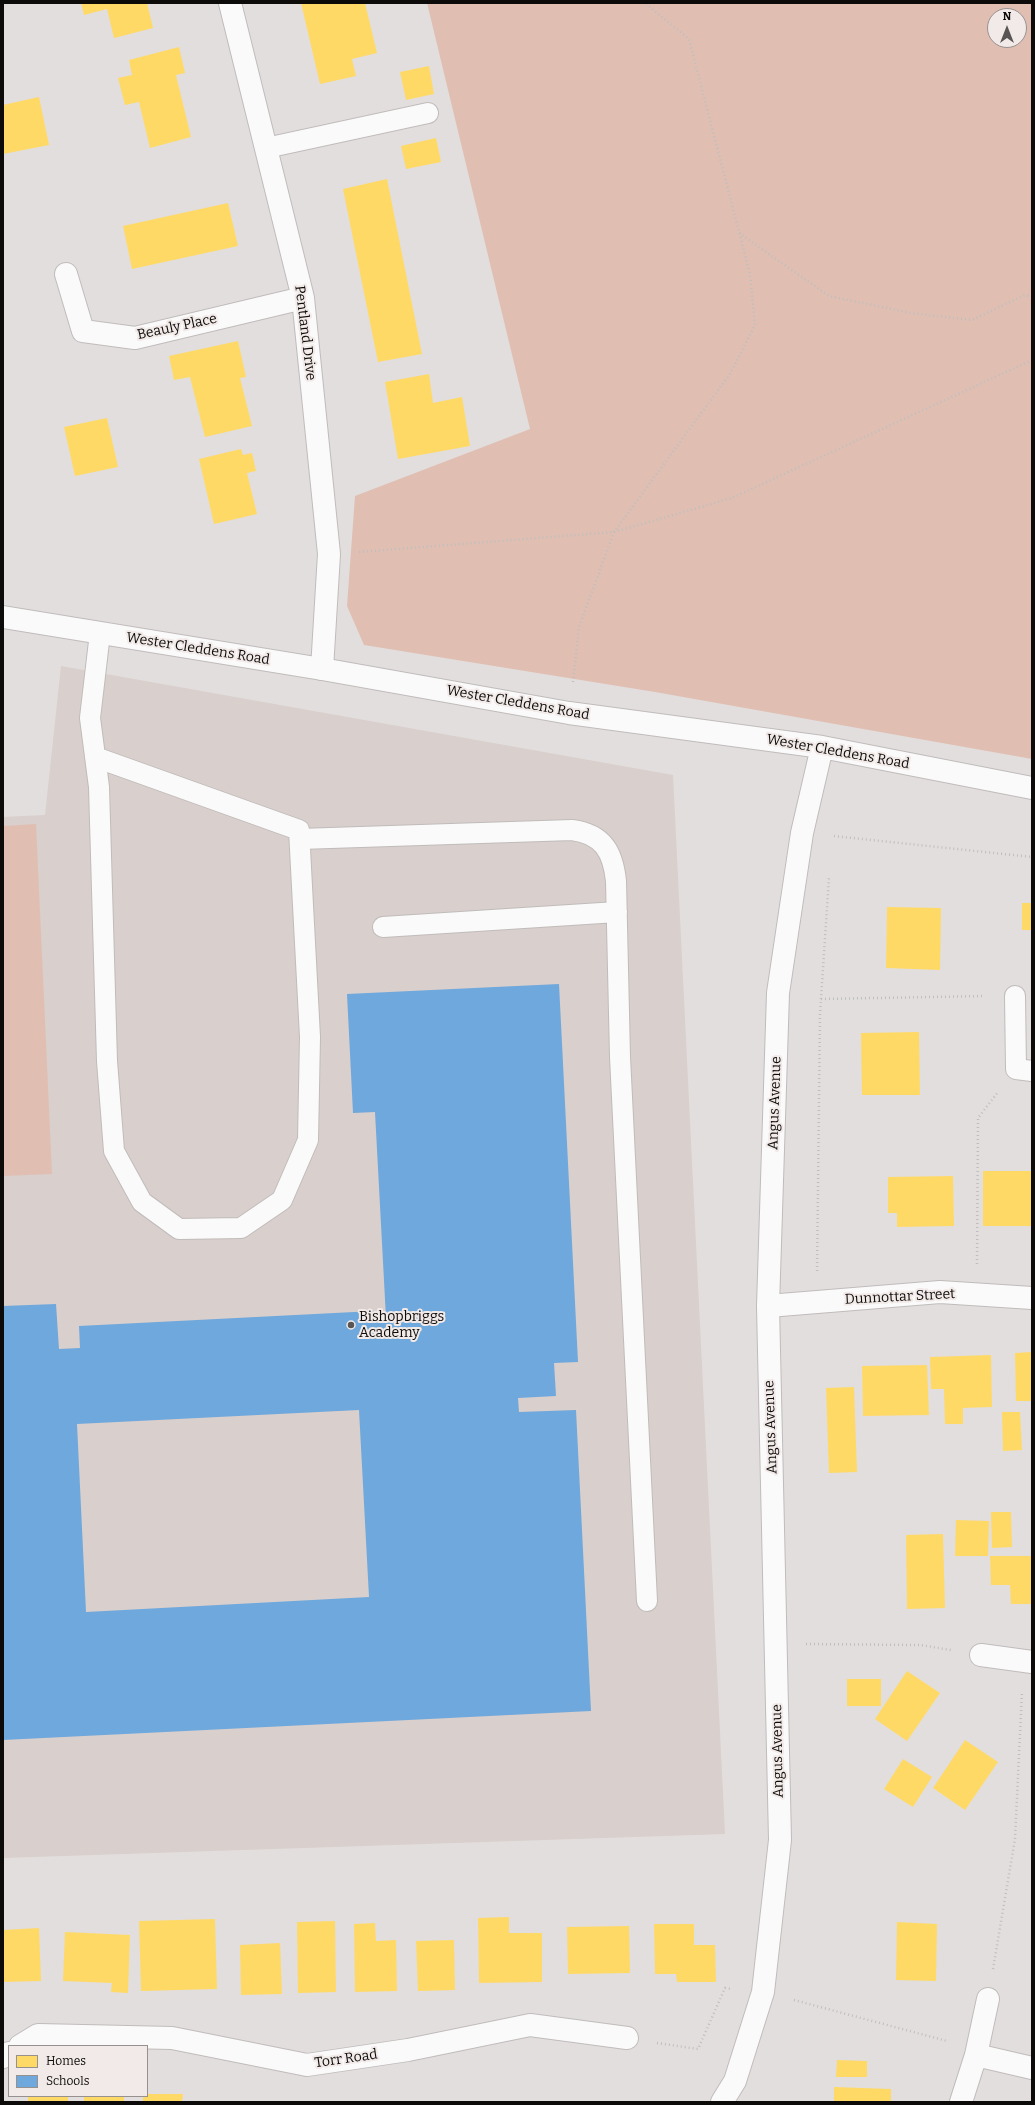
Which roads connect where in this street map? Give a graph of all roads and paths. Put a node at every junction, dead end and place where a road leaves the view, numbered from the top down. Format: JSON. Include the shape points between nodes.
{"nodes":[{"id":1,"x":230,"y":3,"type":"edge"},
{"id":2,"x":645,"y":3,"type":"edge"},
{"id":3,"x":428,"y":113,"type":"dead end"},
{"id":4,"x":266,"y":148,"type":"junction"},
{"id":5,"x":739,"y":233,"type":"junction"},
{"id":6,"x":66,"y":274,"type":"dead end"},
{"id":7,"x":1032,"y":297,"type":"edge"},
{"id":8,"x":304,"y":298,"type":"junction"},
{"id":9,"x":1032,"y":360,"type":"edge"},
{"id":10,"x":614,"y":532,"type":"junction"},
{"id":11,"x":329,"y":554,"type":"junction"},
{"id":12,"x":3,"y":617,"type":"edge"},
{"id":13,"x":100,"y":633,"type":"junction"},
{"id":14,"x":322,"y":669,"type":"junction"},
{"id":15,"x":569,"y":713,"type":"junction"},
{"id":16,"x":822,"y":747,"type":"junction"},
{"id":17,"x":95,"y":757,"type":"junction"},
{"id":18,"x":1032,"y":788,"type":"edge"},
{"id":19,"x":802,"y":833,"type":"junction"},
{"id":20,"x":300,"y":839,"type":"junction"},
{"id":21,"x":1032,"y":857,"type":"edge"},
{"id":22,"x":829,"y":875,"type":"dead end"},
{"id":23,"x":617,"y":912,"type":"junction"},
{"id":24,"x":383,"y":927,"type":"dead end"},
{"id":25,"x":1015,"y":996,"type":"joint"},
{"id":26,"x":821,"y":999,"type":"junction"},
{"id":27,"x":1024,"y":1070,"type":"edge"},
{"id":28,"x":977,"y":1295,"type":"junction"},
{"id":29,"x":1032,"y":1298,"type":"edge"},
{"id":30,"x":817,"y":1302,"type":"junction"},
{"id":31,"x":768,"y":1306,"type":"junction"},
{"id":32,"x":647,"y":1601,"type":"dead end"},
{"id":33,"x":776,"y":1643,"type":"junction"},
{"id":34,"x":981,"y":1655,"type":"joint"},
{"id":35,"x":1028,"y":1662,"type":"edge"},
{"id":36,"x":763,"y":1992,"type":"junction"},
{"id":37,"x":988,"y":1999,"type":"joint"},
{"id":38,"x":628,"y":2038,"type":"joint"},
{"id":39,"x":22,"y":2045,"type":"edge"},
{"id":40,"x":976,"y":2052,"type":"junction"},
{"id":41,"x":1032,"y":2068,"type":"edge"},
{"id":42,"x":722,"y":2102,"type":"edge"},
{"id":43,"x":961,"y":2102,"type":"edge"}],
"edges":[{"from":1,"to":4,"type":"street","name":"Pentland Drive"},
{"from":2,"to":5,"type":"path","via":[[689,39]]},
{"from":3,"to":4,"type":"lane"},
{"from":4,"to":8,"type":"street","name":"Pentland Drive"},
{"from":5,"to":7,"type":"path","via":[[829,296],[911,313],[972,320],[1025,295]]},
{"from":5,"to":10,"type":"path","via":[[750,274],[755,325],[730,374]]},
{"from":6,"to":8,"type":"street","name":"Beauly Place","via":[[83,331],[135,338]]},
{"from":8,"to":11,"type":"street","name":"Pentland Drive"},
{"from":9,"to":10,"type":"path","via":[[732,498]]},
{"from":10,"to":11,"type":"path"},
{"from":10,"to":15,"type":"path","via":[[579,627]]},
{"from":11,"to":14,"type":"street","name":"Pentland Drive"},
{"from":12,"to":13,"type":"street","name":"Wester Cleddens Road"},
{"from":13,"to":14,"type":"street","name":"Wester Cleddens Road"},
{"from":13,"to":17,"type":"lane","via":[[90,718]]},
{"from":14,"to":15,"type":"street","name":"Wester Cleddens Road"},
{"from":15,"to":16,"type":"street","name":"Wester Cleddens Road"},
{"from":16,"to":18,"type":"street","name":"Wester Cleddens Road"},
{"from":16,"to":19,"type":"street","name":"Angus Avenue"},
{"from":17,"to":20,"type":"lane","via":[[299,830]]},
{"from":17,"to":20,"type":"lane","via":[[99,787],[107,1061],[114,1151],[142,1202],[179,1229],[241,1228],[282,1200],[308,1140],[310,1037]]},
{"from":19,"to":21,"type":"path"},
{"from":19,"to":31,"type":"street","name":"Angus Avenue","via":[[778,992]]},
{"from":20,"to":23,"type":"lane","via":[[519,831],[586,832],[598,838],[609,852],[615,868]]},
{"from":22,"to":26,"type":"path"},
{"from":23,"to":24,"type":"lane"},
{"from":23,"to":32,"type":"lane","via":[[620,1057]]},
{"from":25,"to":26,"type":"path"},
{"from":25,"to":27,"type":"lane"},
{"from":26,"to":30,"type":"path"},
{"from":27,"to":28,"type":"path","via":[[978,1118]]},
{"from":28,"to":29,"type":"street","name":"Dunnottar Street"},
{"from":28,"to":30,"type":"street","name":"Dunnottar Street","via":[[940,1292]]},
{"from":30,"to":31,"type":"street","name":"Dunnottar Street"},
{"from":31,"to":33,"type":"street","name":"Angus Avenue"},
{"from":33,"to":34,"type":"path","via":[[920,1645]]},
{"from":33,"to":36,"type":"street","name":"Angus Avenue","via":[[780,1840]]},
{"from":34,"to":35,"type":"street"},
{"from":35,"to":37,"type":"path","via":[[1015,1839]]},
{"from":36,"to":38,"type":"path","via":[[725,1988],[698,2049]]},
{"from":36,"to":40,"type":"path"},
{"from":36,"to":42,"type":"street","name":"Angus Avenue","via":[[735,2081]]},
{"from":37,"to":40,"type":"street"},
{"from":38,"to":39,"type":"street","name":"Torr Road","via":[[530,2025],[408,2050],[307,2065],[172,2038],[38,2034]]},
{"from":40,"to":41,"type":"street"},
{"from":40,"to":43,"type":"street"}]}
